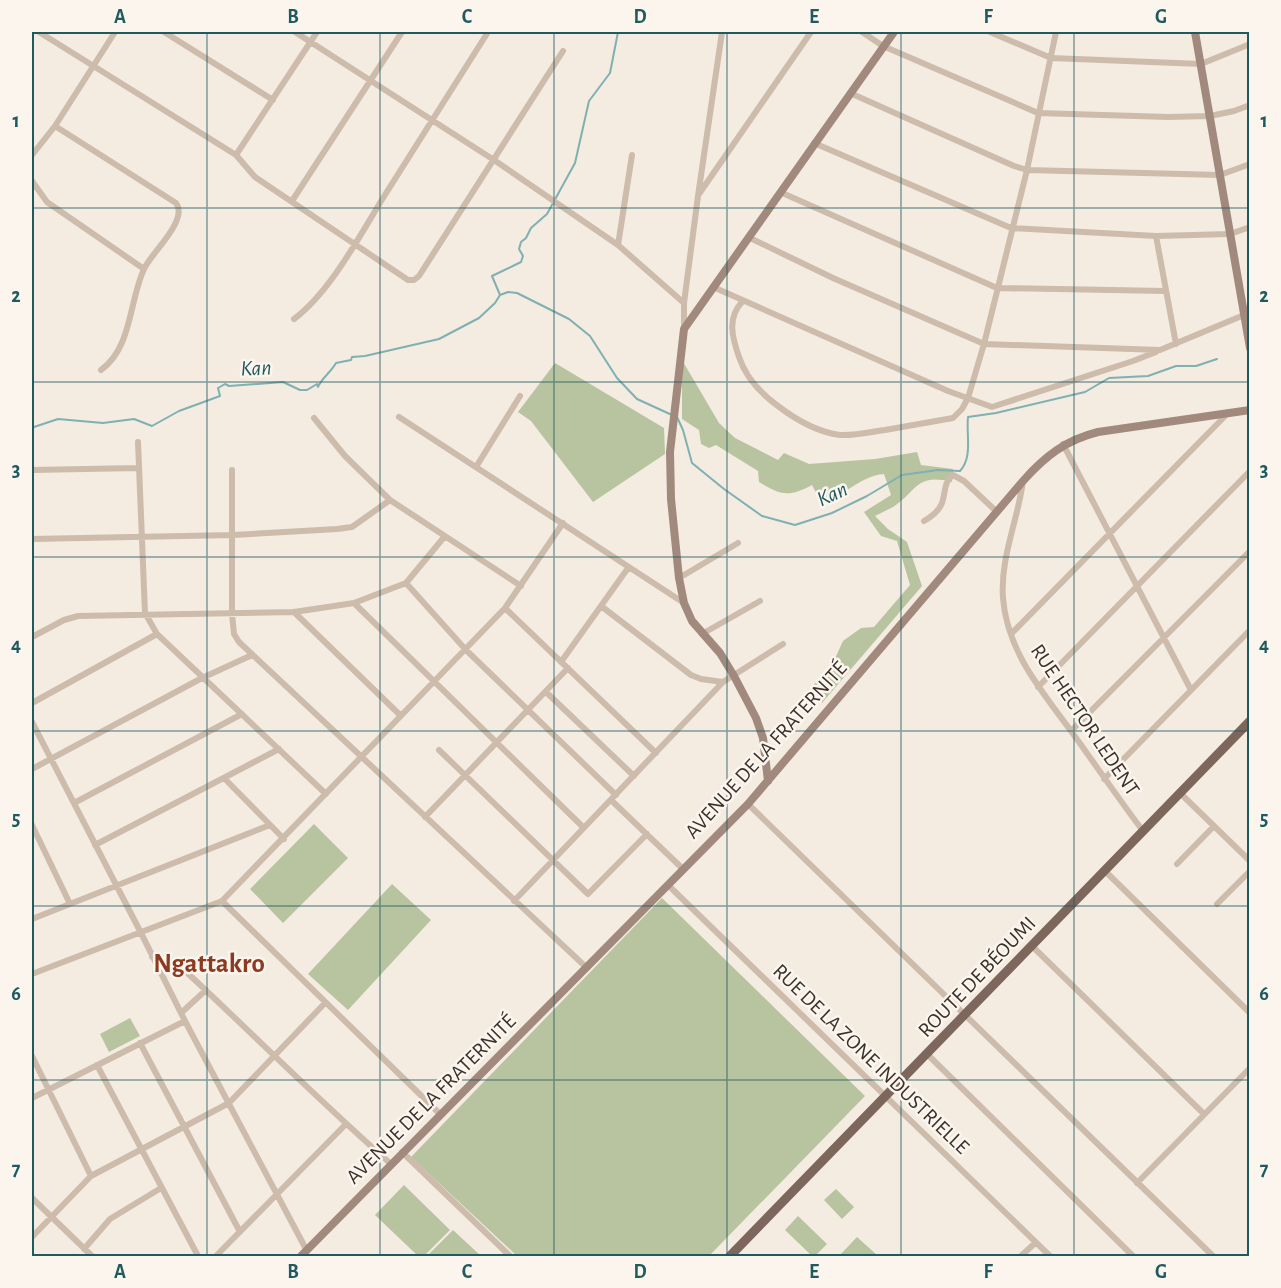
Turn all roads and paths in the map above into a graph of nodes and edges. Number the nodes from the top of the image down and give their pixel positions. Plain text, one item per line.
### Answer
1 (39, 32) edge
2 (115, 32) edge
3 (164, 32) edge
4 (295, 32) edge
5 (317, 32) edge
6 (402, 32) edge
7 (488, 32) edge
8 (722, 32) edge
9 (812, 32) edge
10 (862, 32) edge
11 (894, 32) edge
12 (990, 32) edge
13 (1056, 32) edge
14 (1195, 32) edge
15 (310, 41) junction
16 (1250, 44) edge
17 (884, 46) junction
18 (562, 51) dead end
19 (1051, 58) junction
20 (1201, 64) junction
21 (94, 66) junction
22 (371, 81) junction
23 (850, 93) junction
24 (273, 100) junction
25 (1250, 105) edge
26 (1038, 113) junction
27 (1210, 116) junction
28 (432, 120) junction
29 (55, 126) junction
30 (814, 143) junction
31 (32, 155) edge
32 (236, 155) junction
33 (632, 155) dead end
34 (494, 160) junction
35 (1250, 164) edge
36 (1027, 170) junction
37 (1220, 175) junction
38 (32, 181) edge
39 (780, 192) junction
40 (698, 196) junction
41 (292, 201) junction
42 (1250, 227) edge
43 (1011, 228) junction
44 (1230, 234) junction
45 (1156, 236) junction
46 (748, 237) junction
47 (354, 245) junction
48 (618, 245) junction
49 (144, 269) junction
50 (713, 287) junction
51 (997, 288) junction
52 (1165, 291) junction
53 (742, 302) junction
54 (684, 303) junction
55 (1244, 315) junction
56 (294, 319) dead end
57 (684, 329) junction
58 (984, 344) junction
59 (1176, 344) junction
60 (1250, 348) edge
61 (1160, 350) junction
62 (101, 370) dead end
63 (520, 396) dead end
64 (968, 398) junction
65 (1250, 410) edge
66 (1229, 413) junction
67 (399, 417) dead end
68 (314, 418) dead end
69 (138, 442) dead end
70 (1063, 444) junction
71 (476, 467) junction
72 (139, 468) junction
73 (32, 470) edge
74 (232, 470) dead end
75 (1250, 471) edge
76 (1023, 481) junction
77 (390, 500) junction
78 (997, 512) junction
79 (924, 521) dead end
80 (562, 523) junction
81 (233, 535) junction
82 (1111, 535) junction
83 (445, 536) junction
84 (141, 537) junction
85 (32, 539) edge
86 (738, 543) dead end
87 (1250, 551) edge
88 (628, 567) junction
89 (679, 578) junction
90 (406, 583) junction
91 (521, 586) junction
92 (1137, 586) junction
93 (760, 601) dead end
94 (354, 603) junction
95 (684, 603) junction
96 (601, 606) junction
97 (505, 608) junction
98 (294, 612) junction
99 (145, 613) junction
100 (232, 614) junction
101 (1250, 630) edge
102 (157, 634) junction
103 (702, 634) junction
104 (1011, 634) junction
105 (32, 637) edge
106 (1164, 638) junction
107 (783, 644) dead end
108 (466, 650) junction
109 (252, 656) junction
110 (561, 662) junction
111 (568, 668) junction
112 (734, 676) junction
113 (202, 678) junction
114 (723, 682) junction
115 (433, 683) junction
116 (1038, 687) junction
117 (1191, 690) junction
118 (546, 692) junction
119 (32, 703) edge
120 (528, 710) junction
121 (242, 714) junction
122 (401, 716) junction
123 (1250, 721) edge
124 (32, 722) edge
125 (1071, 731) junction
126 (496, 743) junction
127 (279, 749) junction
128 (439, 750) dead end
129 (656, 753) junction
130 (361, 758) junction
131 (51, 759) junction
132 (32, 769) edge
133 (465, 774) junction
134 (634, 776) junction
135 (224, 778) junction
136 (1104, 779) junction
137 (768, 781) junction
138 (1180, 793) junction
139 (326, 794) junction
140 (614, 797) junction
141 (74, 804) junction
142 (748, 804) junction
143 (425, 817) junction
144 (32, 825) edge
145 (270, 825) junction
146 (1214, 826) junction
147 (584, 828) junction
148 (1143, 831) junction
149 (647, 834) junction
150 (284, 839) junction
151 (95, 845) junction
152 (553, 860) junction
153 (1250, 861) edge
154 (1177, 864) dead end
155 (683, 869) junction
156 (1104, 870) junction
157 (1250, 871) edge
158 (668, 885) junction
159 (116, 886) junction
160 (514, 901) junction
161 (222, 902) junction
162 (70, 904) junction
163 (1217, 904) dead end
164 (32, 919) edge
165 (141, 933) junction
166 (1032, 946) junction
167 (152, 957) junction
168 (587, 968) junction
169 (32, 974) edge
170 (206, 990) junction
171 (325, 1003) junction
172 (1250, 1012) edge
173 (181, 1014) junction
174 (965, 1014) junction
175 (185, 1021) junction
176 (140, 1043) junction
177 (927, 1054) junction
178 (32, 1056) edge
179 (276, 1056) junction
180 (97, 1065) junction
181 (1250, 1068) edge
182 (47, 1090) junction
183 (885, 1097) junction
184 (32, 1098) edge
185 (229, 1103) junction
186 (440, 1114) junction
187 (1204, 1114) junction
188 (346, 1124) junction
189 (184, 1128) junction
190 (142, 1150) junction
191 (402, 1152) junction
192 (391, 1164) junction
193 (91, 1176) junction
194 (1137, 1183) junction
195 (161, 1188) junction
196 (277, 1196) junction
197 (32, 1198) edge
198 (51, 1218) junction
199 (240, 1232) junction
200 (32, 1237) edge
201 (1035, 1243) junction
202 (84, 1249) junction
203 (304, 1254) edge
204 (92, 1257) edge
205 (198, 1257) edge
206 (216, 1257) edge
207 (510, 1257) edge
208 (730, 1257) edge
209 (1021, 1257) edge
210 (1050, 1257) edge
211 (1133, 1257) edge
212 (1213, 1257) edge

1 - 21 street
2 - 21 street
3 - 24 street
4 - 15 street
5 - 15 street
6 - 22 street
7 - 28 street
8 - 40 street
9 - 40 street
10 - 17 street
11 - 17 street
12 - 19 street
13 - 19 street
14 - 20 street
15 - 22 street
15 - 24 street
16 - 20 street
17 - 23 street
17 - 26 street
18 - 34 street
19 - 20 street
19 - 26 street
20 - 27 street
21 - 29 street
21 - 32 street
22 - 28 street
22 - 41 street
23 - 30 street
23 - 36 street
24 - 32 street
25 - 27 street
26 - 27 street
26 - 36 street
27 - 37 street
28 - 34 street
28 - 47 street
29 - 31 street
29 - 49 street
30 - 39 street
30 - 43 street
32 - 41 street
33 - 48 street
34 - 47 street
34 - 48 street
35 - 37 street
36 - 37 street
36 - 43 street
37 - 44 street
38 - 49 street
39 - 46 street
39 - 51 street
40 - 54 street
41 - 47 street
42 - 44 street
43 - 45 street
43 - 51 street
44 - 45 street
44 - 55 street
45 - 52 street
46 - 50 street
46 - 58 street
47 - 56 street
48 - 54 street
49 - 62 street
50 - 53 street
50 - 57 street
51 - 52 street
51 - 58 street
52 - 59 street
53 - 64 street
53 - 64 street
54 - 57 street
55 - 59 street
55 - 60 street
57 - 89 street
58 - 61 street
58 - 64 street
59 - 61 street
61 - 64 street
63 - 71 street
65 - 66 street, AVENUE DE LA FRATERNITÉ
66 - 70 street, AVENUE DE LA FRATERNITÉ
66 - 82 street
67 - 71 street
68 - 77 street
69 - 72 street
70 - 76 street, AVENUE DE LA FRATERNITÉ
70 - 82 street
71 - 80 street
72 - 73 street
72 - 84 street
74 - 81 street
75 - 92 street
76 - 78 street, AVENUE DE LA FRATERNITÉ
76 - 104 street, RUE HECTOR LEDENT
77 - 81 street
77 - 83 street
78 - 79 street
78 - 137 street, AVENUE DE LA FRATERNITÉ
80 - 88 street
80 - 91 street
81 - 84 street
81 - 100 street
82 - 92 street
82 - 104 street
83 - 90 street
83 - 91 street
84 - 85 street
84 - 99 street
86 - 89 street
87 - 106 street
88 - 95 street
88 - 96 street
89 - 95 street
90 - 94 street
90 - 108 street
91 - 97 street
92 - 106 street
92 - 116 street
93 - 103 street
94 - 98 street
94 - 115 street
95 - 103 street
96 - 110 street
96 - 114 street
97 - 108 street
97 - 110 street
98 - 100 street
98 - 122 street
99 - 100 street
99 - 102 street
99 - 105 street
100 - 109 street
101 - 117 street
102 - 113 street
102 - 119 street
103 - 112 street
104 - 116 street, RUE HECTOR LEDENT
106 - 117 street
106 - 125 street
107 - 112 street
108 - 115 street
108 - 120 street
109 - 113 street
109 - 130 street
110 - 111 street
111 - 118 street
111 - 129 street
112 - 114 street
112 - 137 street
113 - 121 street
113 - 131 street
114 - 129 street
115 - 122 street
115 - 126 street
116 - 125 street, RUE HECTOR LEDENT
117 - 136 street
118 - 120 street
118 - 134 street
120 - 126 street
120 - 140 street
121 - 127 street
121 - 141 street
122 - 130 street
123 - 138 main road, ROUTE DE BÉOUMI
124 - 131 street
125 - 136 street, RUE HECTOR LEDENT
126 - 133 street
126 - 147 street
127 - 135 street
127 - 139 street
128 - 133 street
129 - 134 street
130 - 139 street
130 - 143 street
131 - 132 street
131 - 141 street
133 - 143 street
133 - 152 street
134 - 140 street
135 - 145 street
135 - 151 street
136 - 148 street, RUE HECTOR LEDENT
137 - 142 street, AVENUE DE LA FRATERNITÉ
138 - 146 street
138 - 148 main road, ROUTE DE BÉOUMI
139 - 150 street
140 - 147 street
140 - 149 street
141 - 151 street
142 - 155 street, AVENUE DE LA FRATERNITÉ
142 - 174 street
143 - 160 street
144 - 162 street
145 - 150 street
145 - 159 street
146 - 153 street
146 - 154 street
147 - 152 street
148 - 156 main road, ROUTE DE BÉOUMI
149 - 152 street
149 - 155 street
150 - 161 street
151 - 159 street
152 - 160 street
155 - 158 street, AVENUE DE LA FRATERNITÉ
156 - 166 main road, ROUTE DE BÉOUMI
156 - 172 street
157 - 163 street
158 - 168 street, AVENUE DE LA FRATERNITÉ
158 - 183 street, RUE DE LA ZONE INDUSTRIELLE
159 - 162 street
159 - 165 street
160 - 168 street
161 - 165 street
161 - 171 street
162 - 164 street
165 - 167 street
165 - 169 street
166 - 174 main road, ROUTE DE BÉOUMI
166 - 187 street
167 - 170 street
167 - 173 street
168 - 186 street, AVENUE DE LA FRATERNITÉ
170 - 173 street
170 - 179 street
171 - 179 street
171 - 186 street
173 - 175 street
174 - 177 main road, ROUTE DE BÉOUMI
174 - 194 street
175 - 176 street
175 - 185 street
176 - 180 street
176 - 189 street
177 - 183 main road, ROUTE DE BÉOUMI
177 - 211 street
178 - 182 street
179 - 185 street
179 - 188 street
180 - 182 street
180 - 190 street
181 - 187 street
182 - 184 street
182 - 193 street
183 - 201 street, RUE DE LA ZONE INDUSTRIELLE
183 - 208 main road, ROUTE DE BÉOUMI
185 - 189 street
185 - 196 street
186 - 191 street, AVENUE DE LA FRATERNITÉ
187 - 194 street
188 - 192 street
188 - 196 street
189 - 190 street
189 - 199 street
190 - 193 street
190 - 195 street
191 - 192 street, AVENUE DE LA FRATERNITÉ
191 - 207 street
192 - 203 street, AVENUE DE LA FRATERNITÉ
193 - 198 street
194 - 212 street
195 - 202 street
195 - 205 street
196 - 199 street
196 - 203 street
197 - 198 street
198 - 200 street
198 - 202 street
199 - 206 street
201 - 209 street
201 - 210 street, RUE DE LA ZONE INDUSTRIELLE
202 - 204 street

